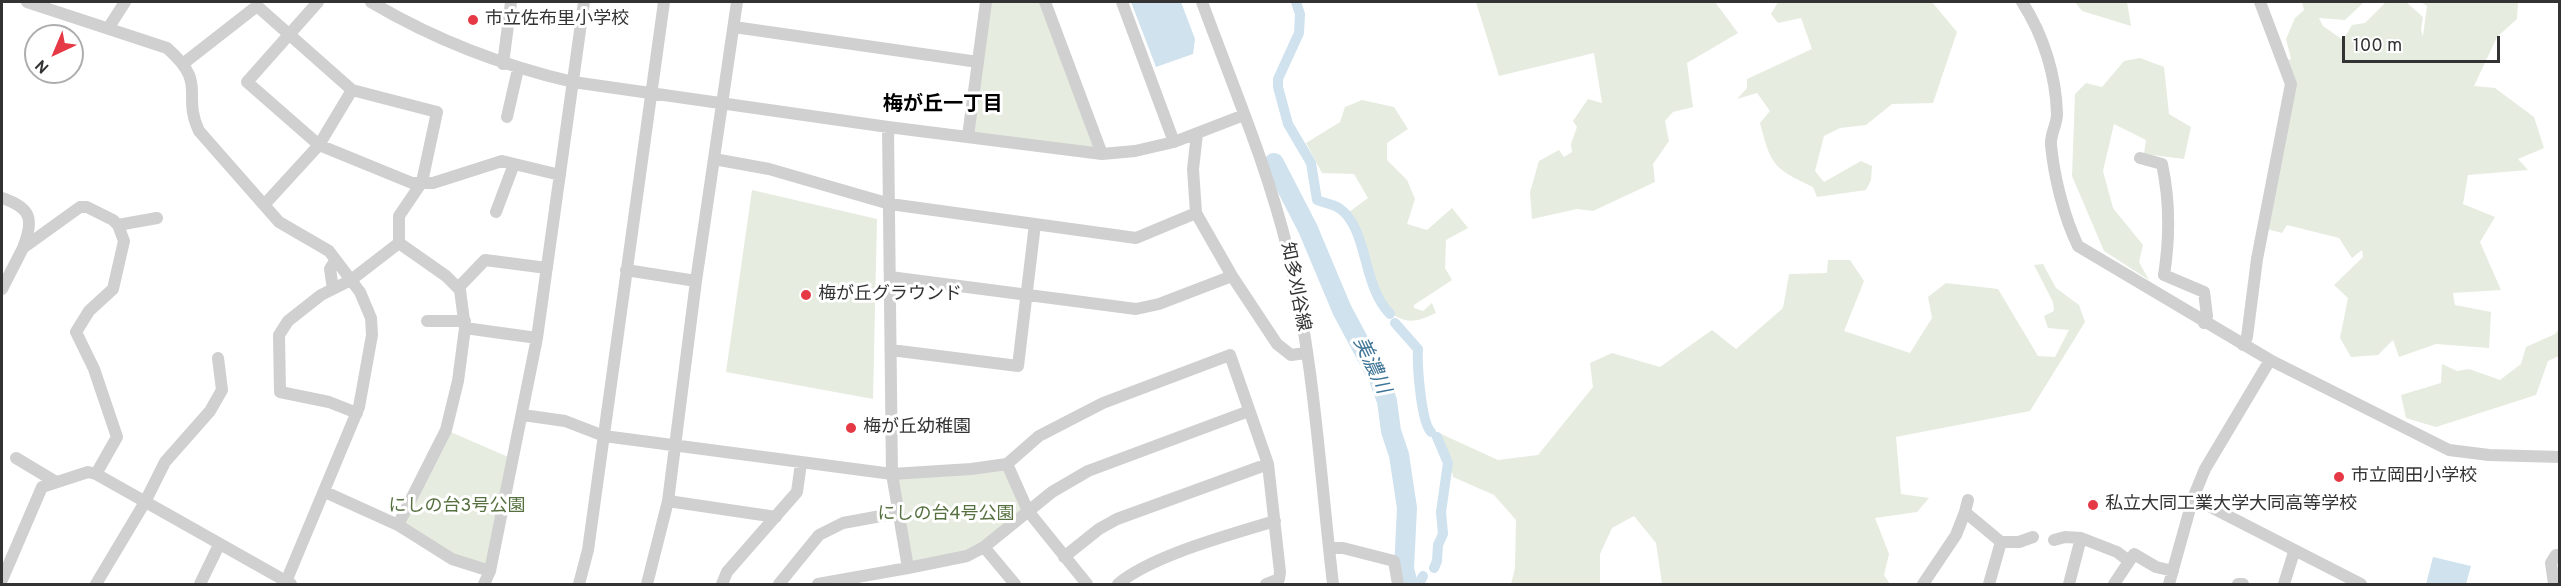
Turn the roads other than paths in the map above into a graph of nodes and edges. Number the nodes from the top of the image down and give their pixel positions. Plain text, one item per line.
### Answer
1 (27, 2) edge
2 (125, 2) edge
3 (318, 2) edge
4 (371, 2) edge
5 (511, 2) edge
6 (584, 2) edge
7 (664, 2) edge
8 (737, 2) edge
9 (986, 2) edge
10 (1045, 2) edge
11 (1122, 2) edge
12 (1202, 2) edge
13 (2022, 2) edge
14 (2260, 2) edge
15 (110, 27) junction
16 (734, 27) junction
17 (289, 34) junction
18 (978, 62) junction
19 (184, 63) junction
20 (503, 64) junction
21 (518, 69) junction
22 (573, 82) junction
23 (352, 90) junction
24 (651, 93) junction
25 (722, 104) junction
26 (1244, 115) junction
27 (507, 117) dead end
28 (888, 127) junction
29 (1197, 134) junction
30 (968, 136) junction
31 (1174, 141) junction
32 (319, 145) junction
33 (1102, 154) junction
34 (714, 159) junction
35 (2140, 159) dead end
36 (514, 164) junction
37 (560, 175) junction
38 (420, 184) junction
39 (2, 198) edge
40 (890, 204) junction
41 (264, 205) junction
42 (496, 212) dead end
43 (1196, 213) junction
44 (157, 218) dead end
45 (1035, 224) junction
46 (118, 225) junction
47 (399, 243) junction
48 (23, 248) junction
49 (335, 261) junction
50 (547, 268) junction
51 (626, 270) junction
52 (1232, 276) junction
53 (890, 277) junction
54 (351, 280) junction
55 (696, 282) junction
56 (458, 288) junction
57 (2, 289) edge
58 (333, 289) junction
59 (1026, 295) junction
60 (427, 321) dead end
61 (2204, 323) junction
62 (465, 325) junction
63 (537, 338) junction
64 (2243, 345) junction
65 (891, 350) junction
66 (1306, 353) junction
67 (218, 358) dead end
68 (2270, 360) junction
69 (1249, 411) junction
70 (357, 412) junction
71 (523, 415) junction
72 (604, 436) junction
73 (675, 446) junction
74 (2559, 457) edge
75 (16, 458) dead end
76 (801, 463) junction
77 (1007, 464) junction
78 (1268, 464) junction
79 (96, 474) junction
80 (892, 474) junction
81 (56, 482) junction
82 (325, 492) junction
83 (2193, 498) junction
84 (668, 501) junction
85 (145, 502) junction
86 (1028, 511) junction
87 (897, 513) junction
88 (776, 517) junction
89 (1275, 521) junction
90 (398, 525) junction
91 (2033, 537) dead end
92 (2080, 538) junction
93 (2054, 540) dead end
94 (2001, 542) junction
95 (219, 545) junction
96 (984, 547) junction
97 (1329, 548) junction
98 (2294, 552) junction
99 (2559, 555) edge
100 (1064, 557) junction
101 (2129, 561) junction
102 (908, 568) junction
103 (490, 571) junction
104 (2173, 571) junction
105 (2, 580) edge
106 (780, 583) edge
107 (288, 584) edge
108 (96, 585) edge
109 (200, 585) edge
110 (484, 585) edge
111 (579, 585) edge
112 (647, 585) edge
113 (722, 585) edge
114 (796, 585) edge
115 (818, 585) edge
116 (1015, 585) edge
117 (1087, 585) edge
118 (1118, 585) edge
119 (1266, 585) edge
120 (1333, 585) edge
121 (1398, 585) edge
122 (1923, 585) edge
123 (1989, 585) edge
124 (2068, 585) edge
125 (2114, 585) edge
126 (2169, 585) edge
127 (2238, 585) edge
128 (2243, 585) edge
129 (2284, 585) edge
130 (2361, 585) edge
131 (2554, 585) edge

1 - 15 street
2 - 15 street
3 - 17 street
4 - 20 street
5 - 20 street
6 - 22 street
7 - 24 street
8 - 16 street
9 - 18 street
10 - 33 street
11 - 31 street
12 - 26 street, 知多刈谷線
13 - 61 street
14 - 64 street
15 - 19 street
16 - 18 street
16 - 25 street
17 - 19 street
17 - 23 street
17 - 32 street
18 - 30 street
19 - 41 street
20 - 21 street
21 - 22 street
21 - 27 street
22 - 24 street
22 - 37 street
23 - 32 street
23 - 38 street
24 - 25 street
24 - 51 street
25 - 28 street
25 - 34 street
26 - 29 street
26 - 66 street, 知多刈谷線
28 - 30 street
28 - 40 street
29 - 31 street
29 - 43 street
30 - 33 street
31 - 33 street
32 - 38 street
32 - 41 street
34 - 40 street
34 - 55 street
35 - 61 street
36 - 37 street
36 - 38 street
36 - 42 street
37 - 50 street
38 - 47 street
39 - 48 street
40 - 45 street
40 - 53 street
41 - 49 street
43 - 45 street
43 - 52 street
44 - 46 street
45 - 59 street
46 - 48 street
46 - 79 street
47 - 54 street
47 - 56 street
48 - 57 street
49 - 54 street
49 - 58 street
50 - 56 street
50 - 63 street
51 - 55 street
51 - 72 street
52 - 59 street
52 - 66 street
53 - 59 street
53 - 65 street
54 - 58 street
54 - 70 street
55 - 73 street
56 - 62 street
58 - 70 street
59 - 65 street
60 - 62 street
61 - 64 street
62 - 63 street
62 - 90 street
63 - 71 street
64 - 68 street
65 - 80 street
66 - 97 street, 知多刈谷線
67 - 85 street
68 - 74 street
68 - 83 street
69 - 77 street
69 - 78 street
69 - 86 street
70 - 82 street
71 - 72 street
71 - 103 street
72 - 73 street
72 - 111 street
73 - 76 street
73 - 84 street
75 - 81 street
76 - 80 street
76 - 88 street
77 - 80 street
77 - 86 street
78 - 89 street
78 - 100 street
79 - 81 street
79 - 85 street
80 - 87 street
81 - 105 street
82 - 90 street
82 - 107 street
83 - 98 street
83 - 104 street
84 - 88 street
84 - 112 street
85 - 95 street
85 - 108 street
86 - 96 street
86 - 100 street
87 - 102 street
87 - 106 street
88 - 113 street
89 - 118 street
89 - 119 street
90 - 103 street
91 - 94 street
92 - 93 street
92 - 101 street
92 - 124 street
94 - 122 street
94 - 123 street
95 - 107 street
95 - 109 street
96 - 102 street
96 - 116 street
97 - 120 street, 知多刈谷線
97 - 121 street
98 - 129 street
98 - 130 street
99 - 131 street
100 - 117 street
101 - 104 street
101 - 125 street
102 - 115 street
103 - 110 street
104 - 126 street
106 - 114 street
127 - 128 street

